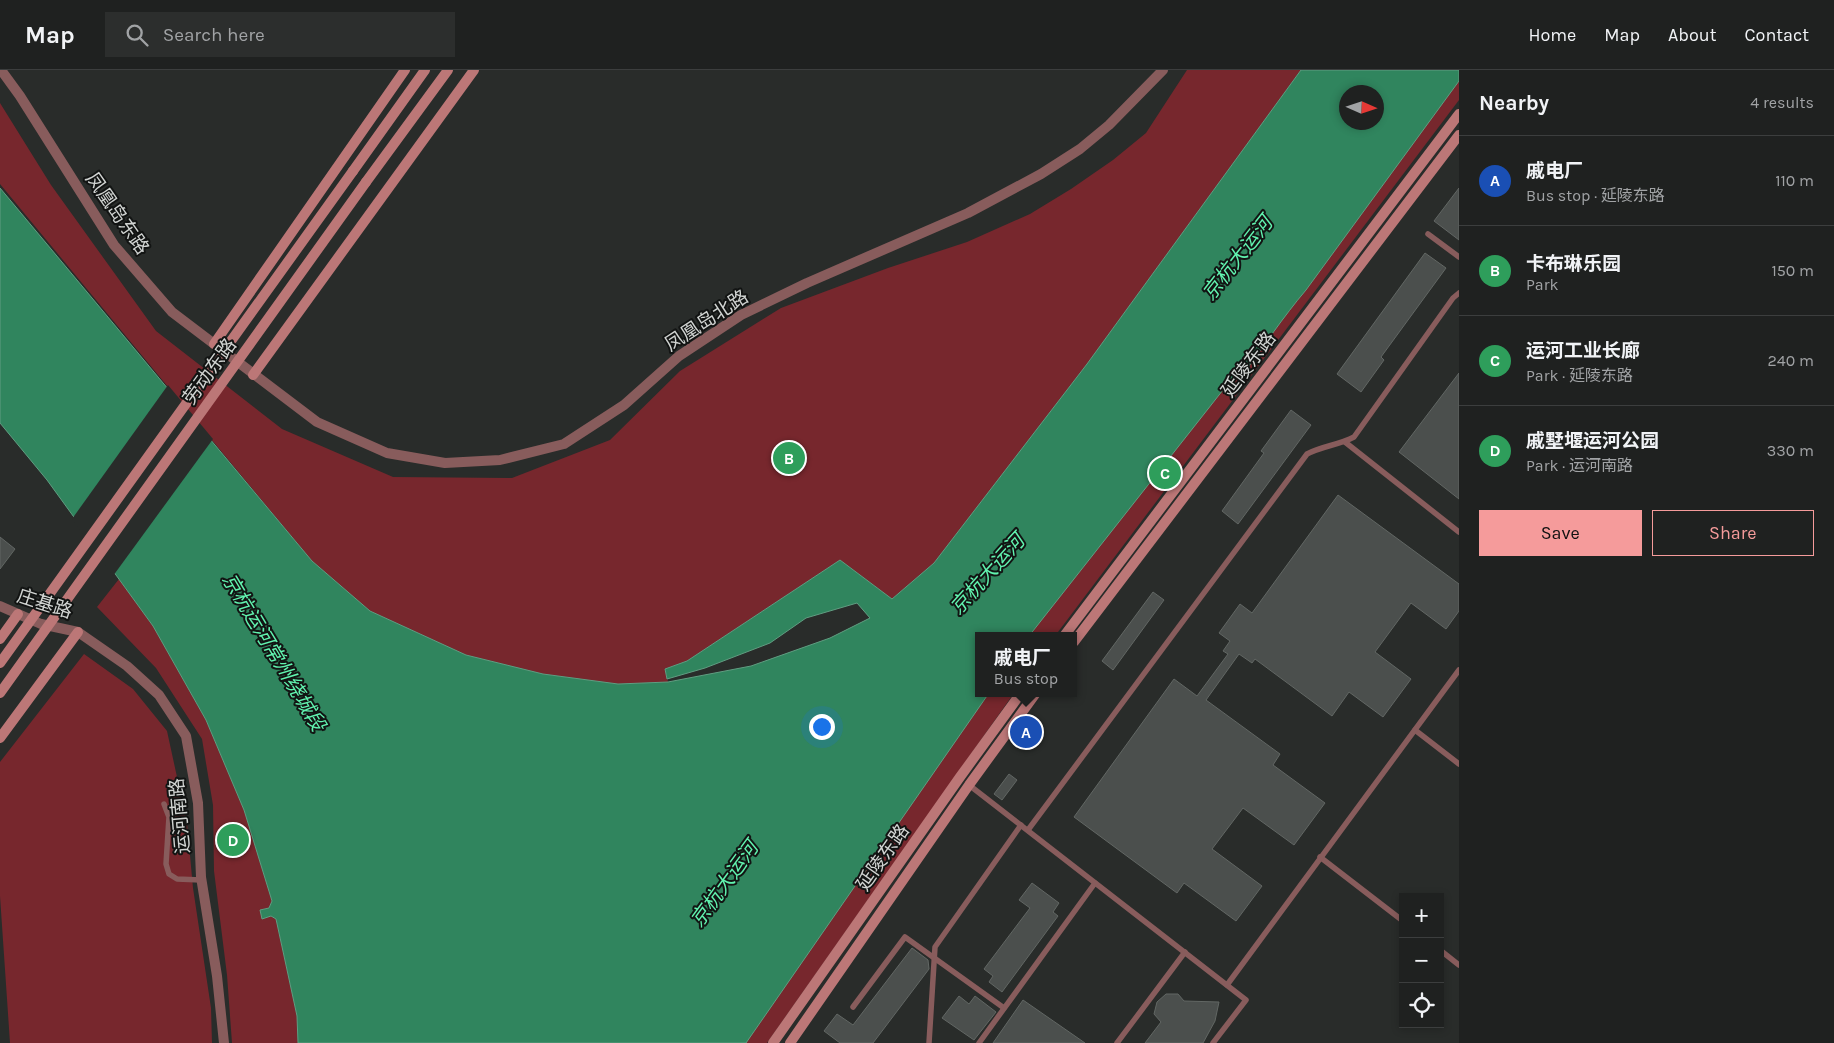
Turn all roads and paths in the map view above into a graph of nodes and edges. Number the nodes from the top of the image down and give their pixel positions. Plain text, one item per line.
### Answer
1 (1, 70) edge
2 (405, 70) edge
3 (425, 70) edge
4 (448, 70) edge
5 (474, 70) edge
6 (1163, 70) edge
7 (1459, 114) edge
8 (1459, 135) edge
9 (1428, 234) dead end
10 (1459, 257) edge
11 (1459, 292) edge
12 (214, 344) junction
13 (253, 375) junction
14 (1345, 442) junction
15 (1459, 532) edge
16 (0, 606) edge
17 (18, 614) junction
18 (78, 632) junction
19 (1067, 632) edge
20 (1077, 638) edge
21 (0, 639) edge
22 (0, 662) edge
23 (1459, 670) edge
24 (0, 693) edge
25 (1018, 697) edge
26 (1033, 697) edge
27 (1415, 730) junction
28 (0, 738) edge
29 (1459, 764) edge
30 (969, 785) junction
31 (164, 804) dead end
32 (1021, 825) junction
33 (1028, 830) junction
34 (1320, 857) junction
35 (202, 880) junction
36 (1095, 883) junction
37 (1399, 918) edge
38 (1185, 952) junction
39 (1444, 953) edge
40 (934, 958) junction
41 (1459, 964) edge
42 (1226, 984) junction
43 (853, 1006) dead end
44 (1004, 1008) junction
45 (224, 1043) edge
46 (773, 1043) edge
47 (790, 1043) edge
48 (929, 1043) edge
49 (979, 1043) edge
50 (1117, 1043) edge
51 (1213, 1043) edge

1 - 12 street, 凤凰岛东路
2 - 12 main road
3 - 22 main road, 劳动东路, bridge
4 - 24 main road, 劳动东路, bridge
5 - 13 main road
6 - 13 street, 凤凰岛北路
7 - 19 main road, 延陵东路
8 - 20 main road, 延陵东路
9 - 10 lane
11 - 14 lane
12 - 13 street, 凤凰岛东路
14 - 15 lane
14 - 33 lane
16 - 17 street, 庄基路
17 - 18 street, 庄基路
17 - 21 main road
18 - 28 main road
18 - 35 street, 运河南路
23 - 27 lane
25 - 46 main road, 延陵东路
26 - 30 main road, 延陵东路
27 - 29 lane
27 - 34 lane
30 - 32 lane
30 - 47 main road, 延陵东路
31 - 35 lane
32 - 33 lane
32 - 40 lane
33 - 36 lane
34 - 37 lane
34 - 42 lane
35 - 45 street, 运河南路
36 - 38 lane
36 - 44 lane
38 - 42 lane
38 - 50 lane
39 - 41 lane
40 - 43 lane
40 - 44 lane
40 - 48 lane
42 - 51 lane
44 - 49 lane

